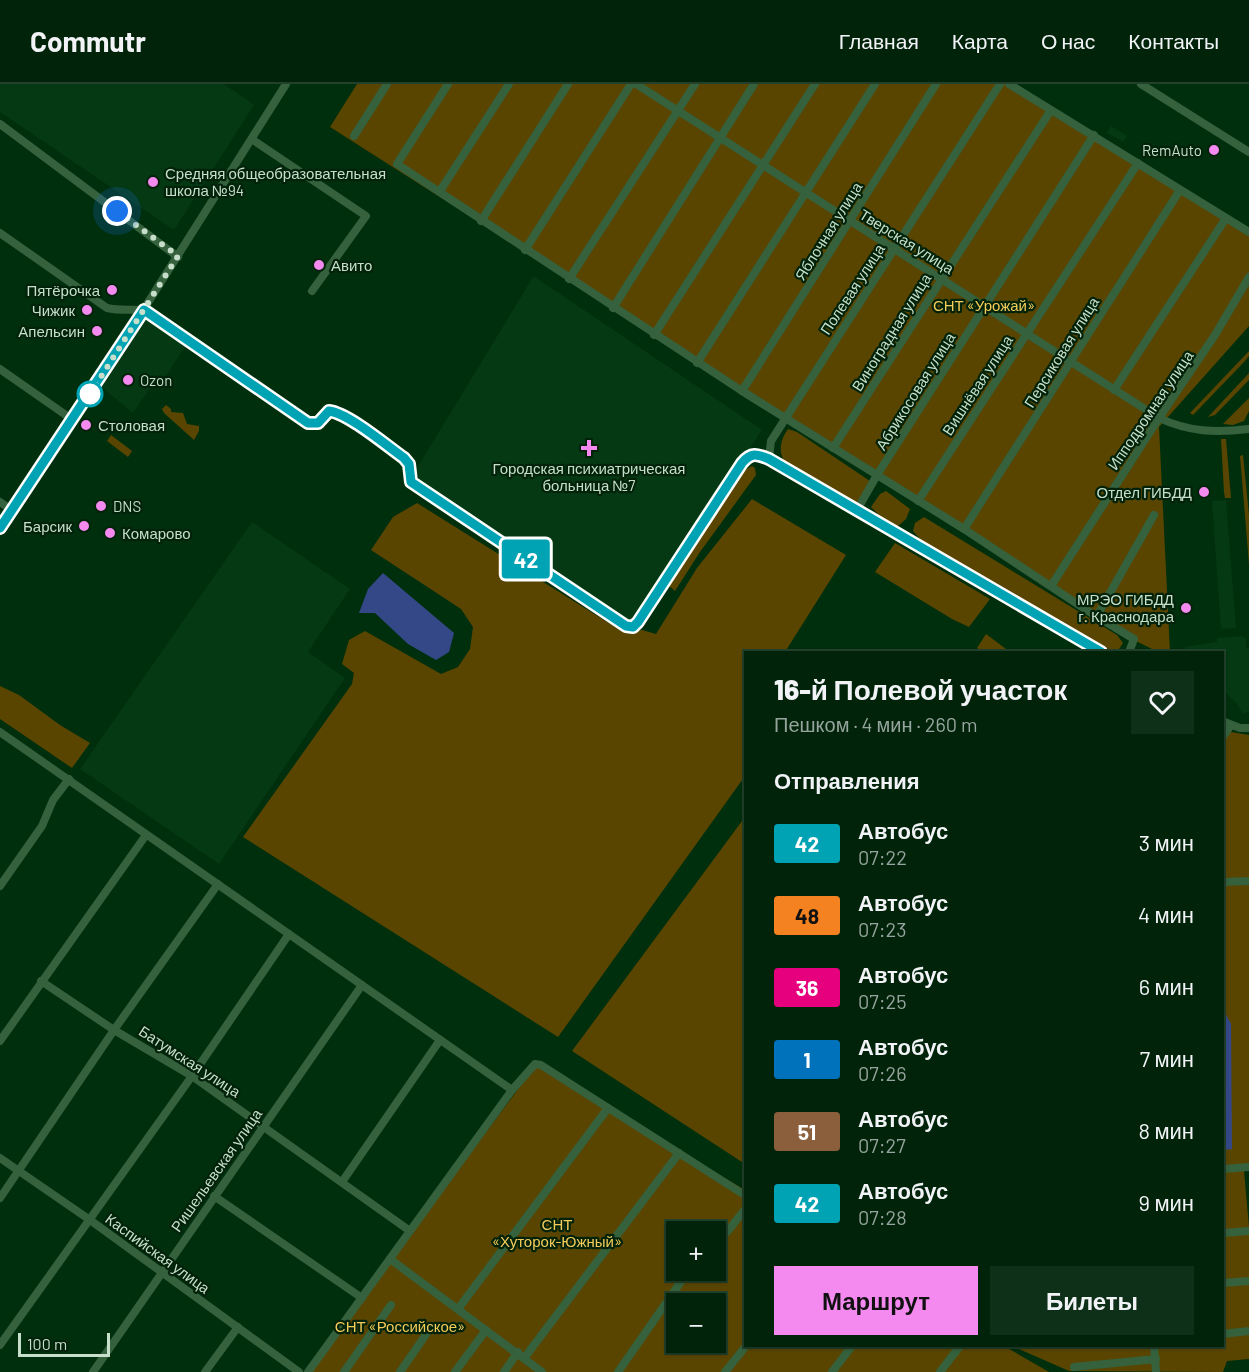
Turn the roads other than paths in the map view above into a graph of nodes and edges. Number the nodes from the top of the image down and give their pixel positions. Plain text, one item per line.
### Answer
1 (286, 84) edge
2 (387, 84) edge
3 (448, 84) edge
4 (509, 84) edge
5 (568, 84) edge
6 (632, 84) edge
7 (636, 84) edge
8 (695, 84) edge
9 (754, 84) edge
10 (815, 84) edge
11 (874, 84) edge
12 (936, 84) edge
13 (1000, 84) edge
14 (1009, 84) edge
15 (1142, 84) edge
16 (1050, 110) junction
17 (679, 111) junction
18 (0, 124) edge
19 (1094, 135) junction
20 (354, 136) dead end
21 (720, 138) junction
22 (253, 140) junction
23 (1249, 152) edge
24 (1138, 163) junction
25 (764, 166) junction
26 (1180, 190) junction
27 (440, 191) junction
28 (807, 194) junction
29 (1226, 218) junction
30 (481, 221) junction
31 (850, 221) junction
32 (1249, 232) edge
33 (0, 233) edge
34 (894, 249) junction
35 (525, 250) junction
36 (175, 254) junction
37 (1249, 277) edge
38 (941, 278) junction
39 (569, 279) junction
40 (312, 291) dead end
41 (984, 306) junction
42 (613, 308) junction
43 (144, 310) junction
44 (1027, 334) junction
45 (654, 335) junction
46 (1071, 362) junction
47 (698, 363) junction
48 (0, 369) edge
49 (1114, 390) junction
50 (742, 392) junction
51 (786, 419) junction
52 (1162, 419) junction
53 (73, 420) junction
54 (1249, 429) edge
55 (833, 448) junction
56 (769, 459) junction
57 (877, 475) junction
58 (918, 501) junction
59 (0, 502) edge
60 (12, 510) junction
61 (858, 510) junction
62 (1154, 515) dead end
63 (0, 528) edge
64 (964, 528) junction
65 (1051, 586) junction
66 (1097, 616) junction
67 (1099, 651) edge
68 (1129, 651) edge
69 (1227, 723) edge
70 (1249, 728) edge
71 (0, 732) edge
72 (69, 779) junction
73 (146, 835) junction
74 (1249, 881) edge
75 (1224, 882) edge
76 (218, 884) junction
77 (0, 886) edge
78 (289, 934) junction
79 (41, 981) junction
80 (362, 985) junction
81 (114, 1030) junction
82 (440, 1040) junction
83 (0, 1041) edge
84 (192, 1076) junction
85 (512, 1090) junction
86 (608, 1108) junction
87 (264, 1126) junction
88 (679, 1153) junction
89 (0, 1158) edge
90 (1249, 1167) edge
91 (1224, 1169) edge
92 (19, 1171) junction
93 (342, 1182) junction
94 (744, 1195) edge
95 (214, 1196) junction
96 (0, 1198) edge
97 (744, 1211) edge
98 (90, 1220) junction
99 (410, 1231) junction
100 (1249, 1231) edge
101 (726, 1233) edge
102 (1224, 1233) edge
103 (390, 1259) junction
104 (162, 1271) junction
105 (681, 1281) edge
106 (1249, 1281) edge
107 (1224, 1283) edge
108 (362, 1298) junction
109 (391, 1305) dead end
110 (458, 1309) junction
111 (238, 1327) junction
112 (429, 1330) dead end
113 (486, 1330) junction
114 (1249, 1331) edge
115 (1224, 1334) edge
116 (0, 1345) edge
117 (745, 1347) edge
118 (851, 1347) edge
119 (959, 1347) edge
120 (1154, 1347) edge
121 (521, 1355) junction
122 (1155, 1359) junction
123 (1074, 1367) dead end
124 (93, 1372) edge
125 (205, 1372) edge
126 (299, 1372) edge
127 (308, 1372) edge
128 (344, 1372) edge
129 (400, 1372) edge
130 (454, 1372) edge
131 (504, 1372) edge
132 (543, 1372) edge
133 (618, 1372) edge
134 (725, 1372) edge
135 (832, 1372) edge
136 (940, 1372) edge
137 (1156, 1372) edge

1 - 22 street
2 - 20 street
3 - 27 street
4 - 27 street
5 - 30 street
6 - 35 street
7 - 17 street, Тверская улица
8 - 17 street
9 - 21 street
10 - 25 street
11 - 28 street
12 - 31 street, Яблочная улица
13 - 34 street, Полевая улица
14 - 16 street
15 - 23 street
16 - 19 street
16 - 38 street, Виноградная улица
17 - 21 street, Тверская улица
17 - 39 street
18 - 36 street
19 - 24 street
19 - 41 street, Абрикосовая улица
21 - 25 street, Тверская улица
21 - 42 street
22 - 36 street
22 - 40 street
24 - 26 street
24 - 44 street, Вишнёвая улица
25 - 28 street, Тверская улица
25 - 45 street
26 - 29 street
26 - 46 street, Персиковая улица
27 - 30 street
28 - 31 street, Тверская улица
28 - 47 street
29 - 32 street
29 - 49 street
30 - 35 street
31 - 34 street, Тверская улица
31 - 50 street, Яблочная улица
33 - 43 street
34 - 38 street, Тверская улица
34 - 51 street, Полевая улица
35 - 39 street
36 - 43 street
37 - 52 street, Ипподромная улица
38 - 41 street, Тверская улица
38 - 55 street, Виноградная улица
39 - 42 street
41 - 44 street, Тверская улица
41 - 57 street, Абрикосовая улица
42 - 45 street
43 - 53 street
43 - 56 street
44 - 46 street, Тверская улица
44 - 58 street, Вишнёвая улица
45 - 47 street
46 - 49 street, Тверская улица
46 - 64 street, Персиковая улица
47 - 50 street
48 - 53 street
49 - 52 street, Тверская улица
50 - 51 street
51 - 55 street
51 - 56 street, Полевая улица
52 - 54 street, Тверская улица
52 - 65 street, Ипподромная улица
53 - 60 street
55 - 57 street
56 - 61 street
57 - 58 street
57 - 61 street, Абрикосовая улица
58 - 64 street
59 - 60 street
60 - 63 street
61 - 67 street
62 - 66 street
64 - 65 street
65 - 66 street
66 - 68 street
69 - 70 street
71 - 72 street
72 - 73 street
72 - 77 street
73 - 76 street
73 - 79 street
74 - 75 street
76 - 78 street
76 - 81 street
78 - 80 street
78 - 84 street
79 - 81 street, Батумская улица
79 - 83 street
80 - 82 street
80 - 87 street, Ришельевская улица
81 - 84 street, Батумская улица
81 - 92 street
82 - 85 street
82 - 93 street
84 - 87 street, Батумская улица
84 - 98 street
85 - 86 street
85 - 99 street
86 - 88 street
86 - 110 street
87 - 93 street, Батумская улица
87 - 95 street, Ришельевская улица
88 - 94 street
88 - 121 street
89 - 92 street, Каспийская улица
90 - 91 street
92 - 96 street
92 - 98 street, Каспийская улица
93 - 99 street, Батумская улица
95 - 104 street, Ришельевская улица
95 - 108 street
97 - 101 street
98 - 104 street, Каспийская улица
98 - 116 street
99 - 103 street
100 - 102 street
103 - 108 street
103 - 110 street
104 - 111 street, Каспийская улица
104 - 124 street, Ришельевская улица
105 - 133 street
106 - 107 street
108 - 127 street
109 - 128 street
110 - 113 street
111 - 125 street
111 - 126 street, Каспийская улица
112 - 129 street
113 - 121 street
113 - 130 street
114 - 115 street
117 - 134 street
118 - 135 street
119 - 136 street
120 - 122 street
121 - 131 street
121 - 132 street
122 - 123 street
122 - 137 street

